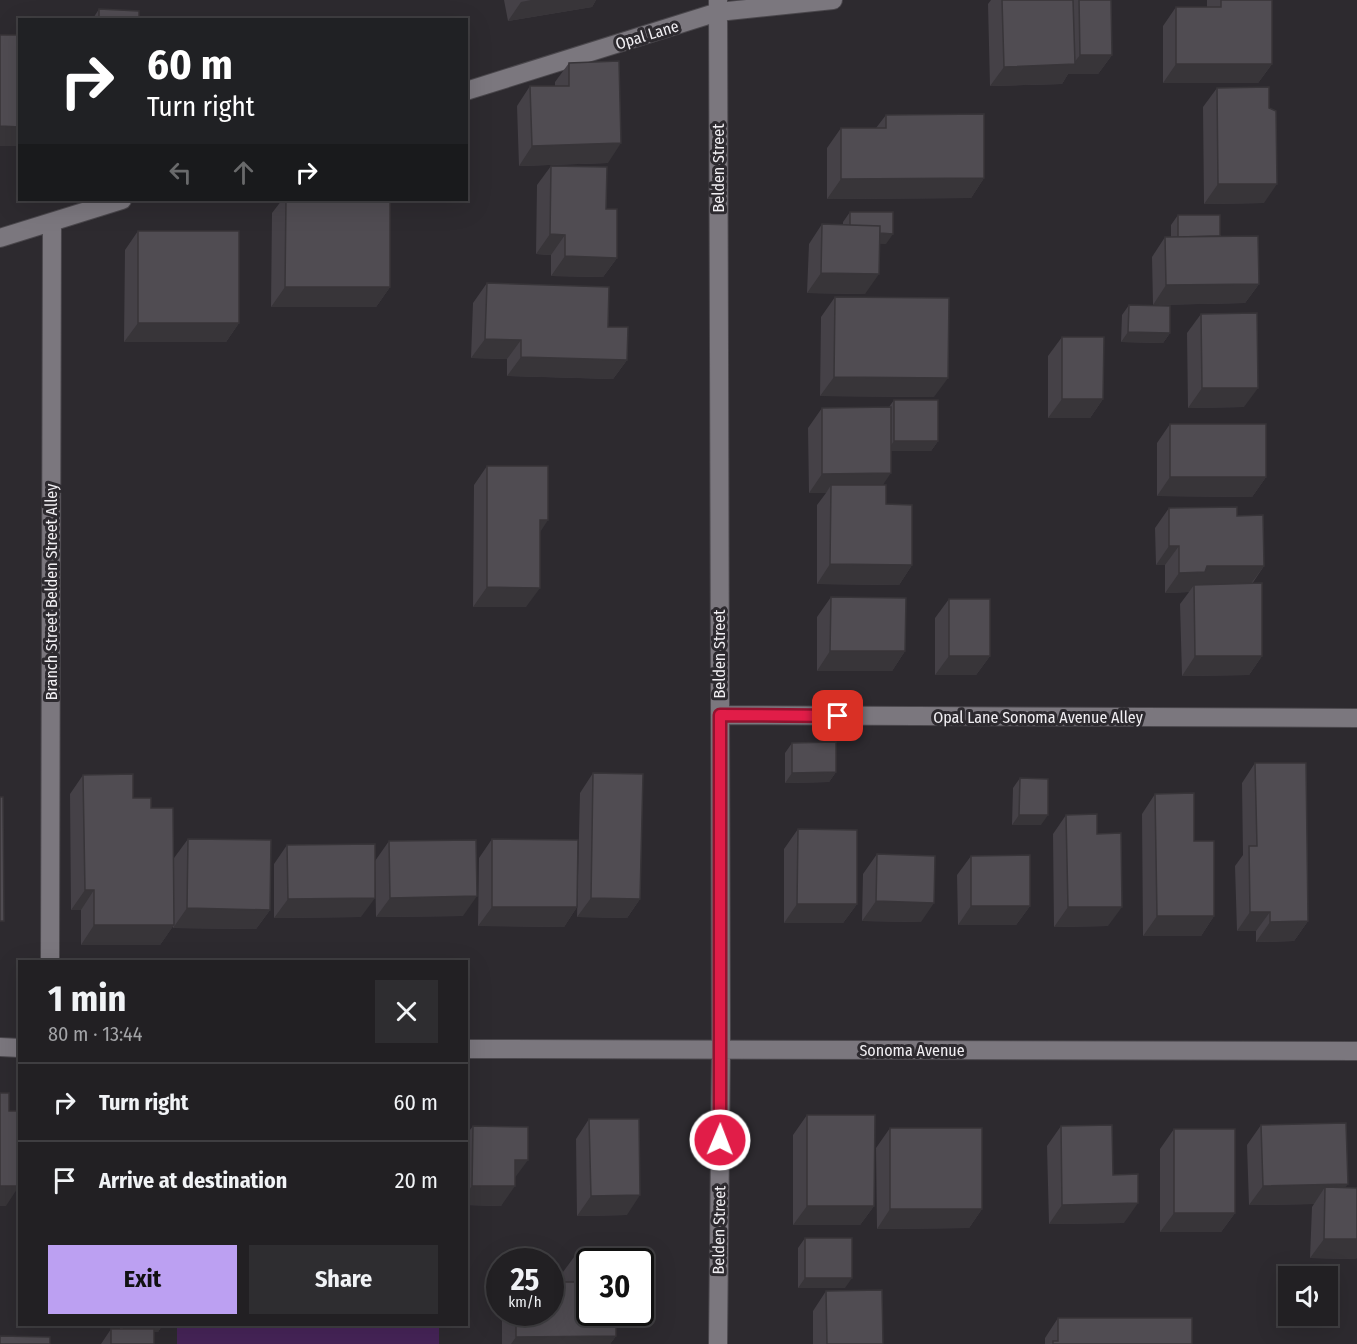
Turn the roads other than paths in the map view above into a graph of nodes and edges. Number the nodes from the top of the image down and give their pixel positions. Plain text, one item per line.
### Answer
1 (833, 0) edge
2 (718, 6) edge
3 (468, 90) edge
4 (120, 201) edge
5 (52, 222) junction
6 (0, 238) edge
7 (720, 715) junction
8 (1357, 718) edge
9 (50, 960) edge
10 (0, 1047) edge
11 (18, 1048) edge
12 (468, 1048) edge
13 (721, 1049) junction
14 (1357, 1051) edge
15 (717, 1344) edge

1 - 2 street, Opal Lane
2 - 3 street, Opal Lane
2 - 7 street, Belden Street
4 - 5 street
5 - 6 street
5 - 9 street, Branch Street Belden Street Alley
7 - 8 street, Opal Lane Sonoma Avenue Alley
7 - 13 street, Belden Street
10 - 11 street
12 - 13 street, Sonoma Avenue
13 - 14 street, Sonoma Avenue
13 - 15 street, Belden Street

